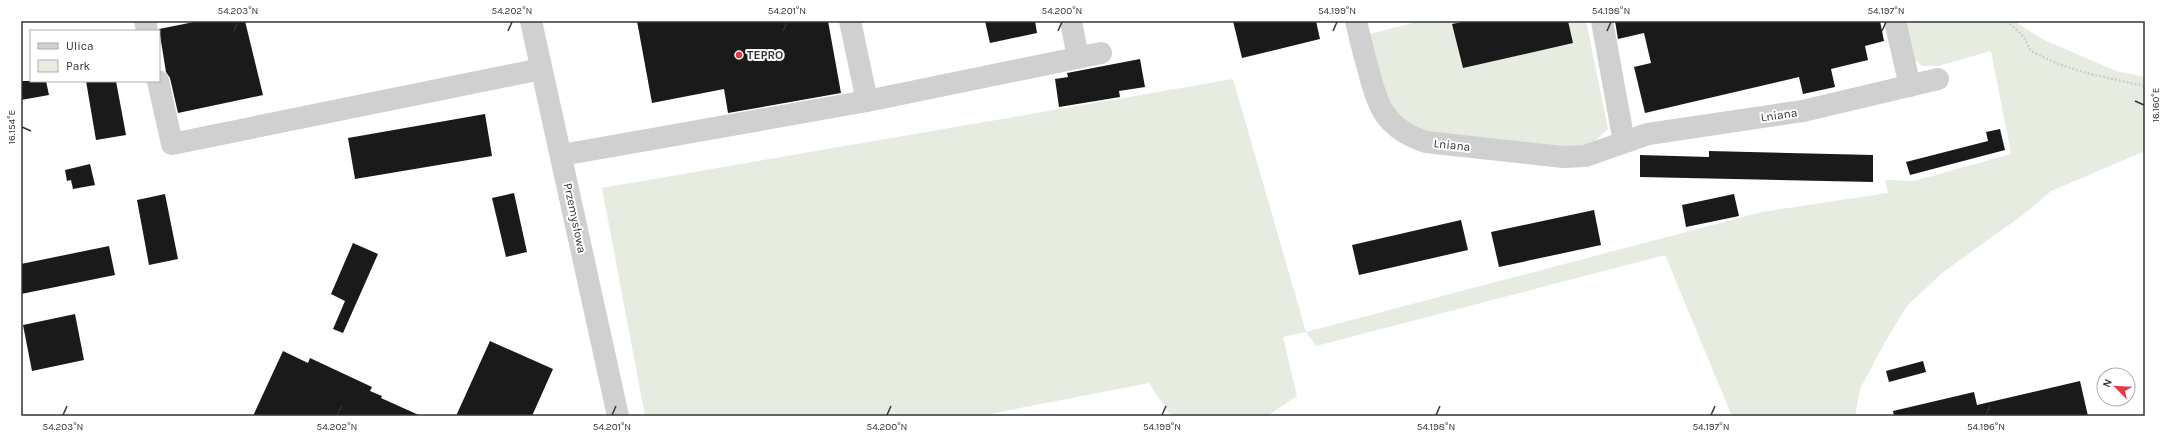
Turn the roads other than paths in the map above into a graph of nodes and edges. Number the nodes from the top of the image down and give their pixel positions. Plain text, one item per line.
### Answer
1 (531, 21) edge
2 (850, 21) edge
3 (1071, 21) edge
4 (1356, 21) edge
5 (1602, 21) edge
6 (1895, 21) edge
7 (1101, 53) dead end
8 (1078, 58) junction
9 (541, 70) junction
10 (1938, 79) dead end
11 (158, 82) edge
12 (1910, 86) junction
13 (867, 102) junction
14 (1624, 142) junction
15 (562, 155) junction
16 (618, 416) edge

1 - 9 street, Przemysłowa
2 - 13 street
3 - 8 street
4 - 14 street, Lniana
5 - 14 street
6 - 12 street
7 - 8 street
8 - 13 street
9 - 11 street
9 - 15 street, Przemysłowa
10 - 12 street, Lniana
12 - 14 street, Lniana
13 - 15 street
15 - 16 street, Przemysłowa

